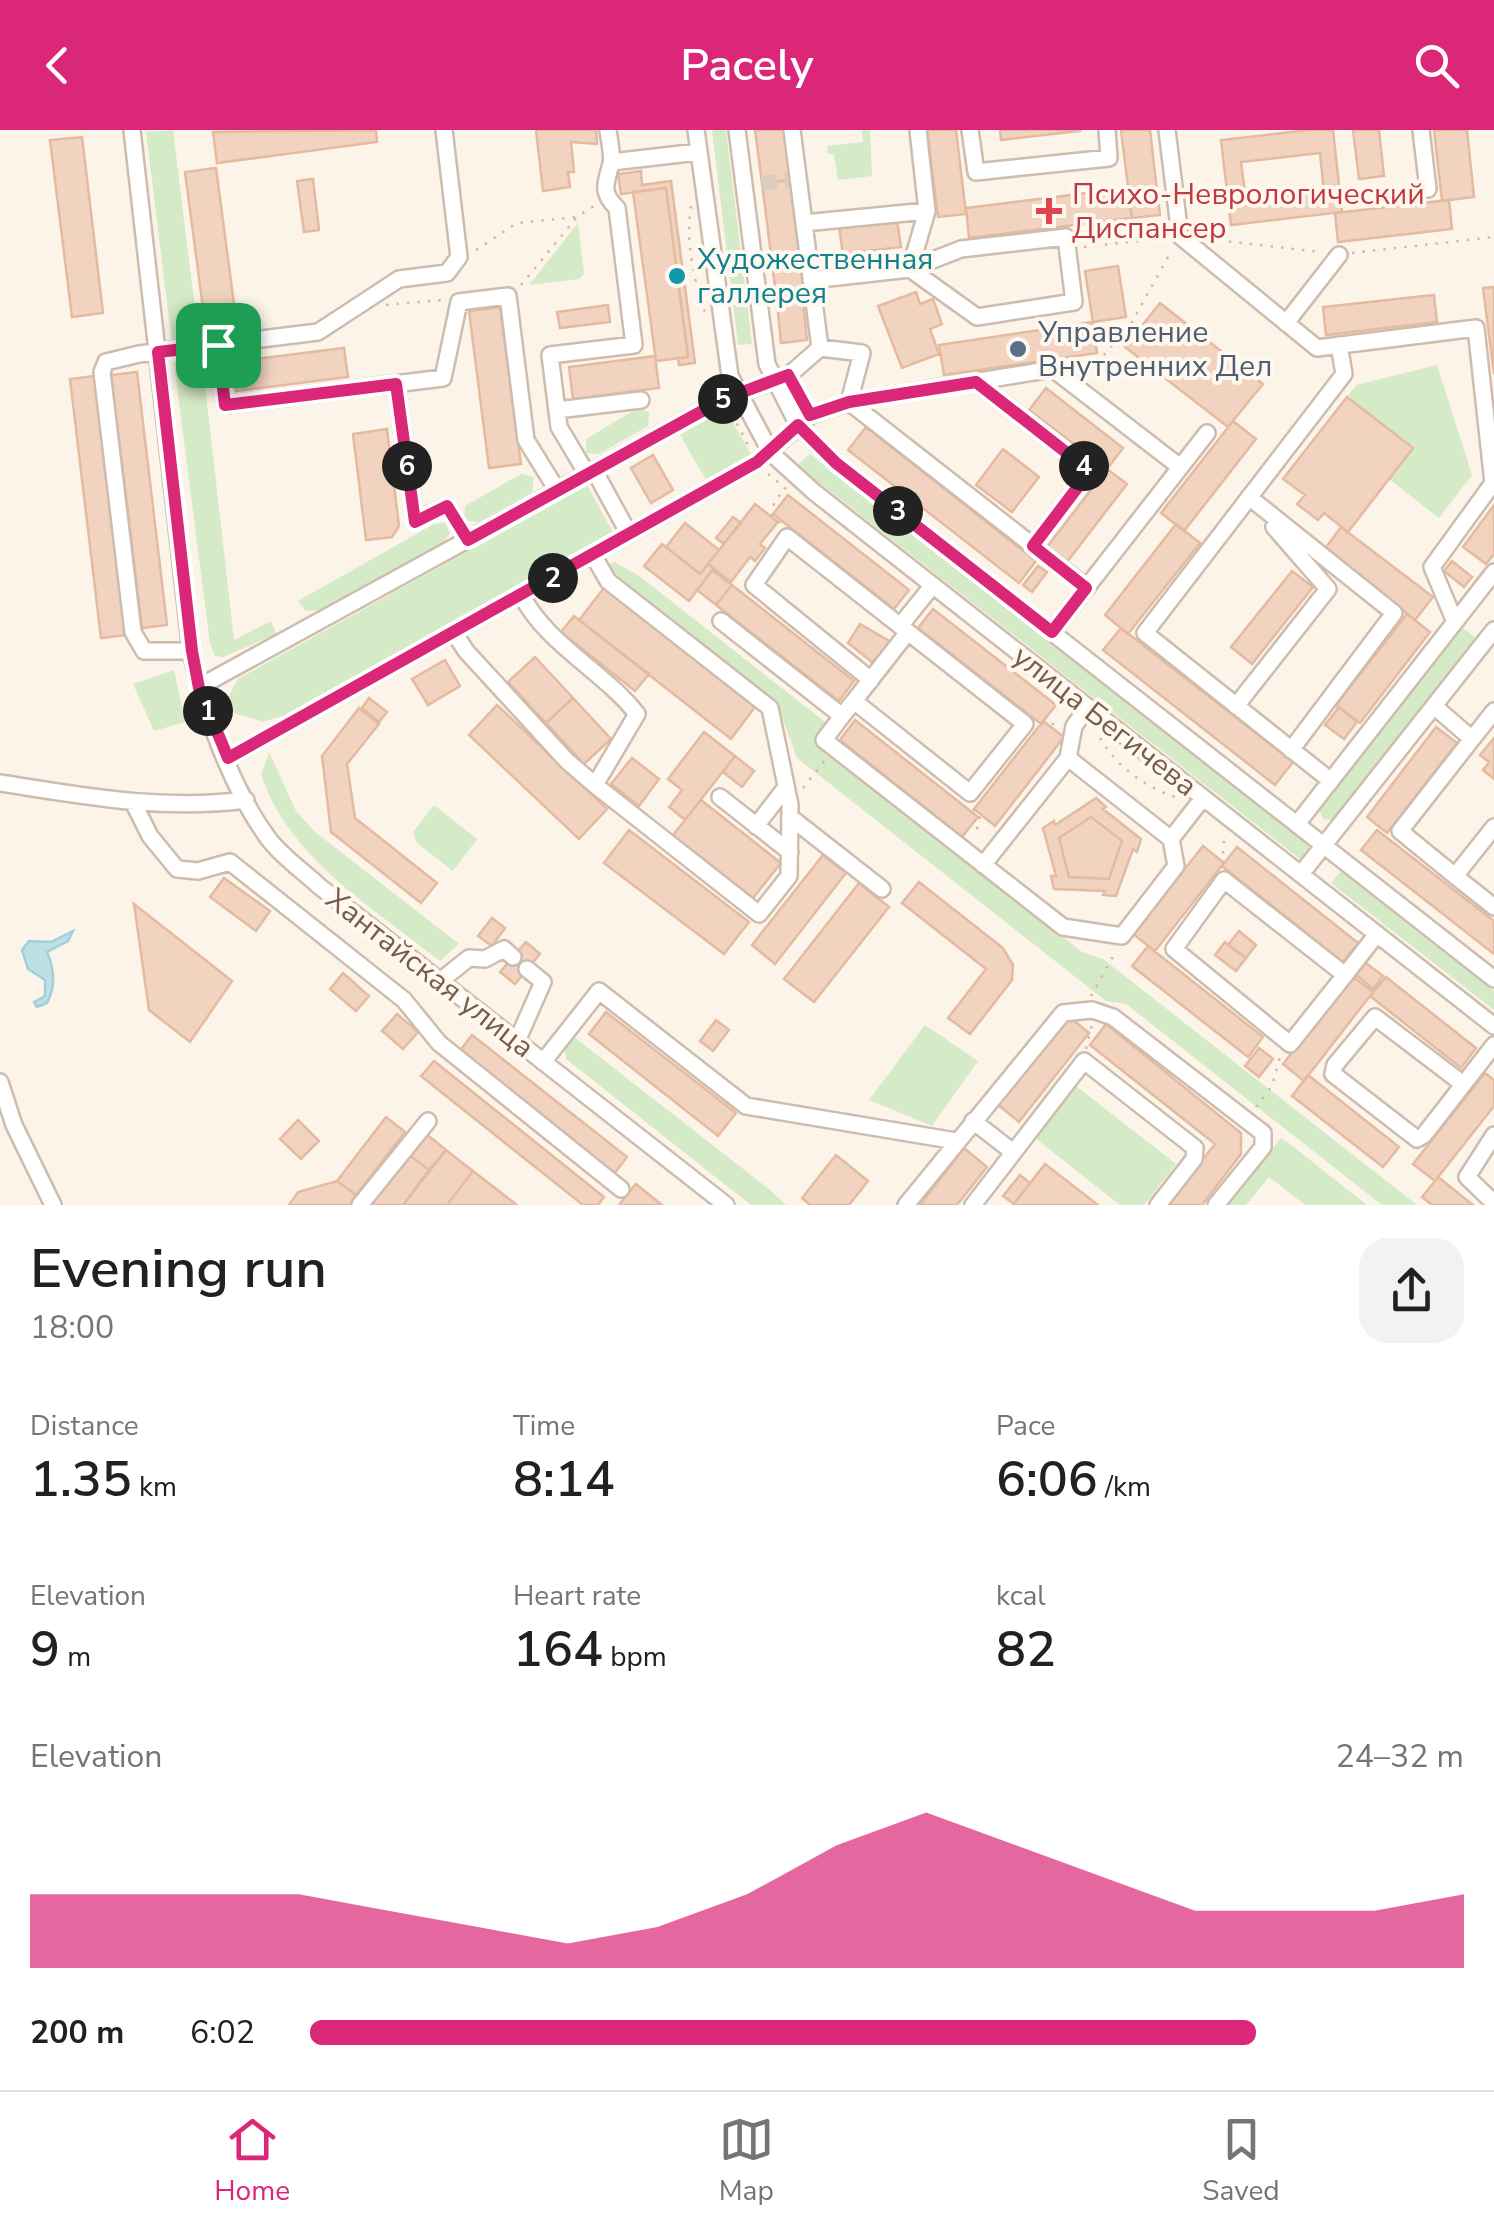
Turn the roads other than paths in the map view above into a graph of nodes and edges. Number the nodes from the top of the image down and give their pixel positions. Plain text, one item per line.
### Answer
1 (132, 130) edge
2 (444, 130) edge
3 (608, 130) edge
4 (696, 130) edge
5 (737, 130) edge
6 (792, 130) edge
7 (918, 130) edge
8 (970, 130) edge
9 (1106, 130) edge
10 (1167, 130) edge
11 (1421, 130) edge
12 (698, 152) junction
13 (612, 162) junction
14 (762, 183) tunnel mouth
15 (744, 185) junction
16 (1428, 189) dead end
17 (927, 211) junction
18 (804, 223) junction
19 (1339, 255) dead end
20 (910, 269) junction
21 (811, 280) junction
22 (1286, 323) junction
23 (218, 345) junction
24 (1339, 345) junction
25 (820, 348) junction
26 (158, 352) junction
27 (976, 382) junction
28 (774, 383) junction
29 (396, 384) junction
30 (738, 395) junction
31 (641, 400) dead end
32 (849, 402) junction
33 (557, 410) junction
34 (798, 425) junction
35 (559, 427) junction
36 (1207, 433) dead end
37 (526, 440) junction
38 (772, 453) junction
39 (1180, 467) junction
40 (591, 472) junction
41 (557, 490) junction
42 (1249, 498) junction
43 (629, 534) junction
44 (468, 540) junction
45 (1033, 546) junction
46 (593, 555) junction
47 (1494, 572) edge
48 (933, 585) junction
49 (1086, 588) junction
50 (522, 596) junction
51 (721, 622) dead end
52 (1455, 622) junction
53 (904, 629) junction
54 (1494, 630) edge
55 (1052, 632) junction
56 (455, 634) junction
57 (192, 651) junction
58 (871, 680) junction
59 (199, 688) junction
60 (854, 701) junction
61 (1236, 706) junction
62 (1434, 706) junction
63 (1088, 708) junction
64 (1494, 711) edge
65 (842, 716) junction
66 (1472, 738) junction
67 (1292, 750) junction
68 (228, 758) junction
69 (1068, 758) junction
70 (1330, 781) junction
71 (0, 783) edge
72 (595, 785) junction
73 (786, 788) junction
74 (720, 797) dead end
75 (1203, 798) junction
76 (246, 800) junction
77 (134, 804) junction
78 (790, 817) junction
79 (1297, 824) junction
80 (756, 826) junction
81 (1494, 827) edge
82 (1171, 839) junction
83 (1324, 845) junction
84 (790, 852) junction
85 (977, 860) junction
86 (1300, 874) junction
87 (1456, 876) junction
88 (882, 889) dead end
89 (1494, 908) edge
90 (1377, 934) junction
91 (513, 957) dead end
92 (528, 969) dead end
93 (1345, 975) junction
94 (1494, 979) edge
95 (440, 981) junction
96 (1494, 1026) edge
97 (517, 1042) junction
98 (1494, 1045) edge
99 (543, 1062) junction
100 (0, 1082) edge
101 (1463, 1084) junction
102 (428, 1121) dead end
103 (972, 1121) junction
104 (1494, 1135) edge
105 (956, 1141) junction
106 (1013, 1152) junction
107 (620, 1190) dead end
108 (1494, 1203) edge
109 (52, 1205) edge
110 (360, 1205) edge
111 (726, 1205) edge
112 (906, 1205) edge
113 (973, 1205) edge
114 (1158, 1205) edge
115 (1216, 1205) edge

1 - 26 street, Хантайская улица
2 - 23 street
3 - 13 street
4 - 12 street, улица Бегичева
5 - 15 street, улица Бегичева
6 - 18 street
7 - 17 street
8 - 9 street
10 - 22 street
11 - 16 street
12 - 13 street
12 - 30 street, улица Бегичева
13 - 33 street
14 - 15 street
15 - 28 street, улица Бегичева
17 - 18 street
17 - 20 street
18 - 21 street
19 - 22 street
20 - 20 street
20 - 21 street
21 - 25 street
22 - 24 street
23 - 26 street
23 - 29 street
24 - 42 street
24 - 52 street
25 - 28 street
25 - 32 street
26 - 57 street, Хантайская улица
26 - 57 street
27 - 32 street
27 - 39 street
27 - 45 street
28 - 30 street
28 - 34 street, улица Бегичева
29 - 37 street
29 - 44 street
30 - 38 street, улица Бегичева
30 - 40 street
31 - 33 street
32 - 34 street
32 - 45 street
33 - 35 street
34 - 38 street
34 - 55 street, улица Бегичева
35 - 37 street
35 - 40 street
36 - 39 street
37 - 41 street
38 - 43 street
38 - 48 street, улица Бегичева
39 - 49 street
40 - 41 street
40 - 43 street
41 - 44 street
42 - 61 street
42 - 61 street
42 - 67 street
43 - 46 street
44 - 59 street
45 - 49 street
46 - 50 street
46 - 73 street
47 - 52 street
48 - 53 street
48 - 63 street, улица Бегичева
49 - 55 street
50 - 56 street
50 - 72 street
51 - 65 street
52 - 70 street
53 - 58 street
53 - 58 street
53 - 60 street
54 - 62 street
55 - 79 street, улица Бегичева
56 - 68 street
56 - 72 street
57 - 59 street, Хантайская улица
58 - 60 street
59 - 68 street, Хантайская улица
60 - 65 street
61 - 67 street
62 - 66 street
62 - 83 street
63 - 69 street
63 - 75 street, улица Бегичева
64 - 66 street
65 - 85 street
66 - 87 street
67 - 70 street
68 - 76 street, Хантайская улица
69 - 82 street
69 - 85 street
70 - 79 street
71 - 77 street
72 - 84 street
73 - 78 street
73 - 80 street
74 - 80 street
75 - 82 street
75 - 86 street, улица Бегичева
76 - 77 street
76 - 95 street, Хантайская улица
77 - 107 street
78 - 84 street
78 - 88 street
79 - 83 street, улица Бегичева
80 - 84 street
81 - 87 street
82 - 85 street
83 - 86 street
83 - 94 street, улица Бегичева
86 - 90 street, улица Бегичева
87 - 89 street
90 - 93 street
90 - 96 street, улица Бегичева
91 - 95 street
92 - 97 street
93 - 93 street
95 - 97 street, Хантайская улица
97 - 99 street, Хантайская улица
98 - 101 street
99 - 105 street
99 - 111 street, Хантайская улица
100 - 109 street
101 - 101 street
102 - 110 street
103 - 105 street
103 - 106 street
103 - 115 street
104 - 108 street
105 - 112 street
106 - 113 street
106 - 114 street

